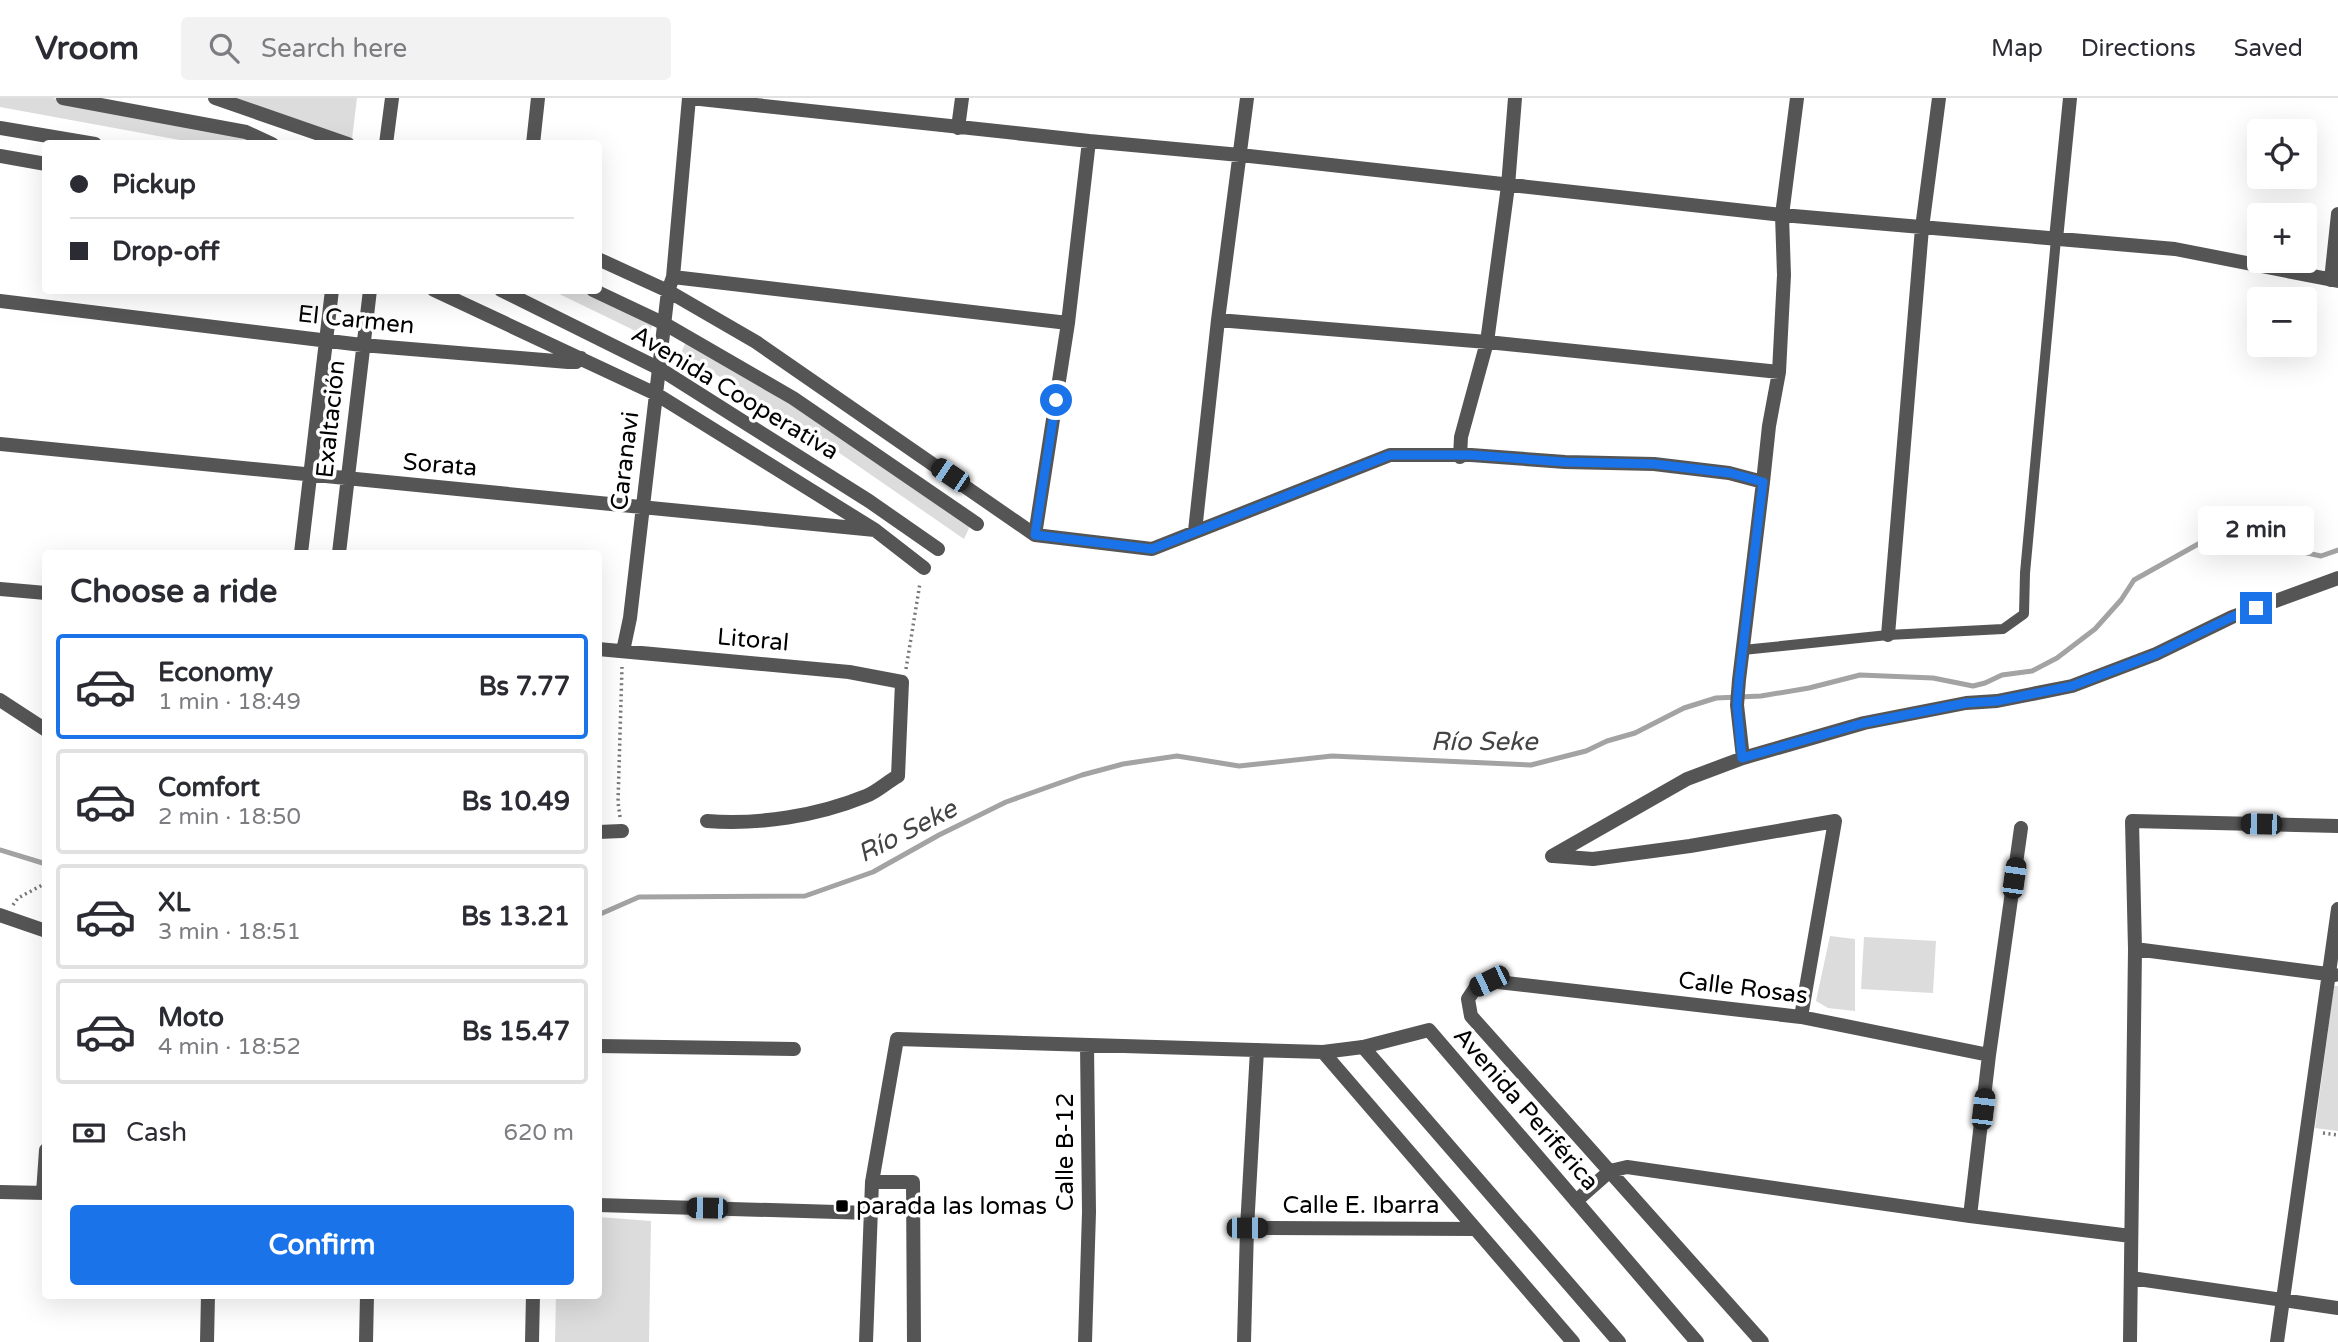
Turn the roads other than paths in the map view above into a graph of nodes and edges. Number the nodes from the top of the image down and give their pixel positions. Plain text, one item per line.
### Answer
1 (62, 98) edge
2 (215, 98) edge
3 (392, 98) edge
4 (538, 98) edge
5 (690, 98) edge
6 (962, 98) edge
7 (1247, 98) edge
8 (1515, 98) edge
9 (1797, 98) edge
10 (1939, 98) edge
11 (2070, 98) edge
12 (821, 105) edge
13 (0, 128) edge
14 (958, 128) junction
15 (71, 140) edge
16 (263, 140) edge
17 (336, 140) edge
18 (387, 140) edge
19 (533, 140) edge
20 (1089, 141) junction
21 (1240, 155) junction
22 (0, 156) edge
23 (42, 163) edge
24 (1507, 186) junction
25 (2338, 214) edge
26 (1782, 215) junction
27 (1922, 228) junction
28 (2056, 239) junction
29 (602, 260) edge
30 (2335, 280) edge
31 (670, 284) junction
32 (332, 294) edge
33 (369, 294) edge
34 (443, 294) edge
35 (509, 294) edge
36 (601, 294) edge
37 (0, 301) edge
38 (1219, 320) junction
39 (1068, 323) junction
40 (665, 324) junction
41 (327, 340) junction
42 (1487, 342) junction
43 (362, 345) junction
44 (581, 358) junction
45 (660, 369) junction
46 (1779, 372) junction
47 (656, 394) junction
48 (0, 444) edge
49 (1460, 457) junction
50 (310, 476) junction
51 (347, 479) junction
52 (1763, 482) junction
53 (642, 505) junction
54 (977, 524) dead end
55 (875, 530) junction
56 (1195, 531) junction
57 (1035, 535) junction
58 (938, 549) dead end
59 (301, 550) edge
60 (339, 550) edge
61 (924, 568) road end
62 (2338, 578) edge
63 (0, 589) edge
64 (42, 593) edge
65 (1888, 635) junction
66 (602, 649) edge
67 (1743, 650) junction
68 (622, 651) junction
69 (0, 700) edge
70 (42, 727) edge
71 (1742, 758) junction
72 (707, 821) dead end
73 (2338, 826) edge
74 (2021, 828) dead end
75 (622, 831) road end
76 (602, 832) edge
77 (2338, 909) edge
78 (2, 916) edge
79 (42, 930) edge
80 (2135, 949) junction
81 (2333, 975) edge
82 (1801, 1017) junction
83 (1087, 1045) junction
84 (602, 1046) edge
85 (1363, 1047) junction
86 (794, 1049) dead end
87 (1257, 1050) junction
88 (1324, 1052) junction
89 (1989, 1055) junction
90 (1610, 1171) junction
91 (872, 1182) junction
92 (0, 1192) edge
93 (42, 1193) edge
94 (1576, 1201) junction
95 (602, 1205) edge
96 (870, 1213) junction
97 (1970, 1216) junction
98 (1247, 1228) junction
99 (1475, 1228) junction
100 (2131, 1236) junction
101 (2131, 1278) junction
102 (208, 1299) edge
103 (367, 1299) edge
104 (533, 1299) edge
105 (2282, 1300) junction
106 (2338, 1308) edge
107 (206, 1342) edge
108 (366, 1342) edge
109 (532, 1342) edge
110 (866, 1342) edge
111 (914, 1342) edge
112 (1085, 1342) edge
113 (1244, 1342) edge
114 (1573, 1342) edge
115 (1619, 1342) edge
116 (1697, 1342) edge
117 (1762, 1342) edge
118 (2130, 1342) edge
119 (2277, 1342) edge

1 - 16 street
2 - 17 street
3 - 18 street
4 - 19 street
5 - 12 street
5 - 31 street, Caranavi
6 - 14 street
7 - 21 street
8 - 24 street
9 - 26 street
10 - 27 street
11 - 28 street
12 - 14 street
13 - 15 street
14 - 20 street
20 - 21 street
20 - 39 street
21 - 24 street
21 - 38 street
22 - 23 street
24 - 26 street
24 - 42 street
25 - 30 street
26 - 27 street
26 - 46 street
27 - 28 street
27 - 65 street
28 - 30 street
28 - 65 lane
29 - 31 street
31 - 39 street
31 - 40 street, Caranavi
31 - 57 street
32 - 41 street, Exaltación
33 - 43 street, Exaltación
34 - 44 street
35 - 45 street, Avenida Cooperativa
36 - 40 street, Avenida Cooperativa
37 - 41 street, El Carmen
38 - 42 street
38 - 56 street
39 - 57 street
40 - 45 street, Caranavi
40 - 54 street, Avenida Cooperativa
41 - 43 street, El Carmen
41 - 50 street, Exaltación
42 - 46 street
42 - 49 street
43 - 44 street, El Carmen
43 - 51 street, Exaltación
44 - 47 street
45 - 47 street, Caranavi
45 - 58 street, Avenida Cooperativa
46 - 52 street
47 - 53 street, Caranavi
47 - 55 street
48 - 50 street, Sorata
49 - 52 street
49 - 56 street
50 - 51 street, Sorata
50 - 59 street, Exaltación
51 - 53 street, Sorata
51 - 60 street, Exaltación
52 - 67 street
53 - 55 street, Sorata
53 - 68 street, Caranavi
55 - 61 street
56 - 57 street
62 - 71 street
63 - 64 street
65 - 67 lane
66 - 68 street, Litoral
67 - 71 street
68 - 72 street, Litoral
69 - 70 street
71 - 82 street
73 - 80 street
74 - 89 street
75 - 76 street
77 - 81 street
78 - 79 street
80 - 81 street
80 - 100 street
81 - 105 street
82 - 89 street, Calle Rosas
82 - 90 street, Calle Rosas
83 - 87 street
83 - 91 street
83 - 112 street, Calle B-12
84 - 86 street
85 - 88 street
85 - 94 street, Avenida Periférica
85 - 115 street
87 - 88 street
87 - 98 street
88 - 99 street
89 - 97 street
90 - 94 street
90 - 97 street
90 - 117 street
91 - 96 street
91 - 111 street
92 - 93 street
94 - 116 street, Avenida Periférica
95 - 96 street
96 - 110 street
97 - 100 street
98 - 99 street, Calle E. Ibarra
98 - 113 street
99 - 114 street
100 - 101 street
101 - 105 street
101 - 118 street
102 - 107 street
103 - 108 street
104 - 109 street
105 - 106 street
105 - 119 street

